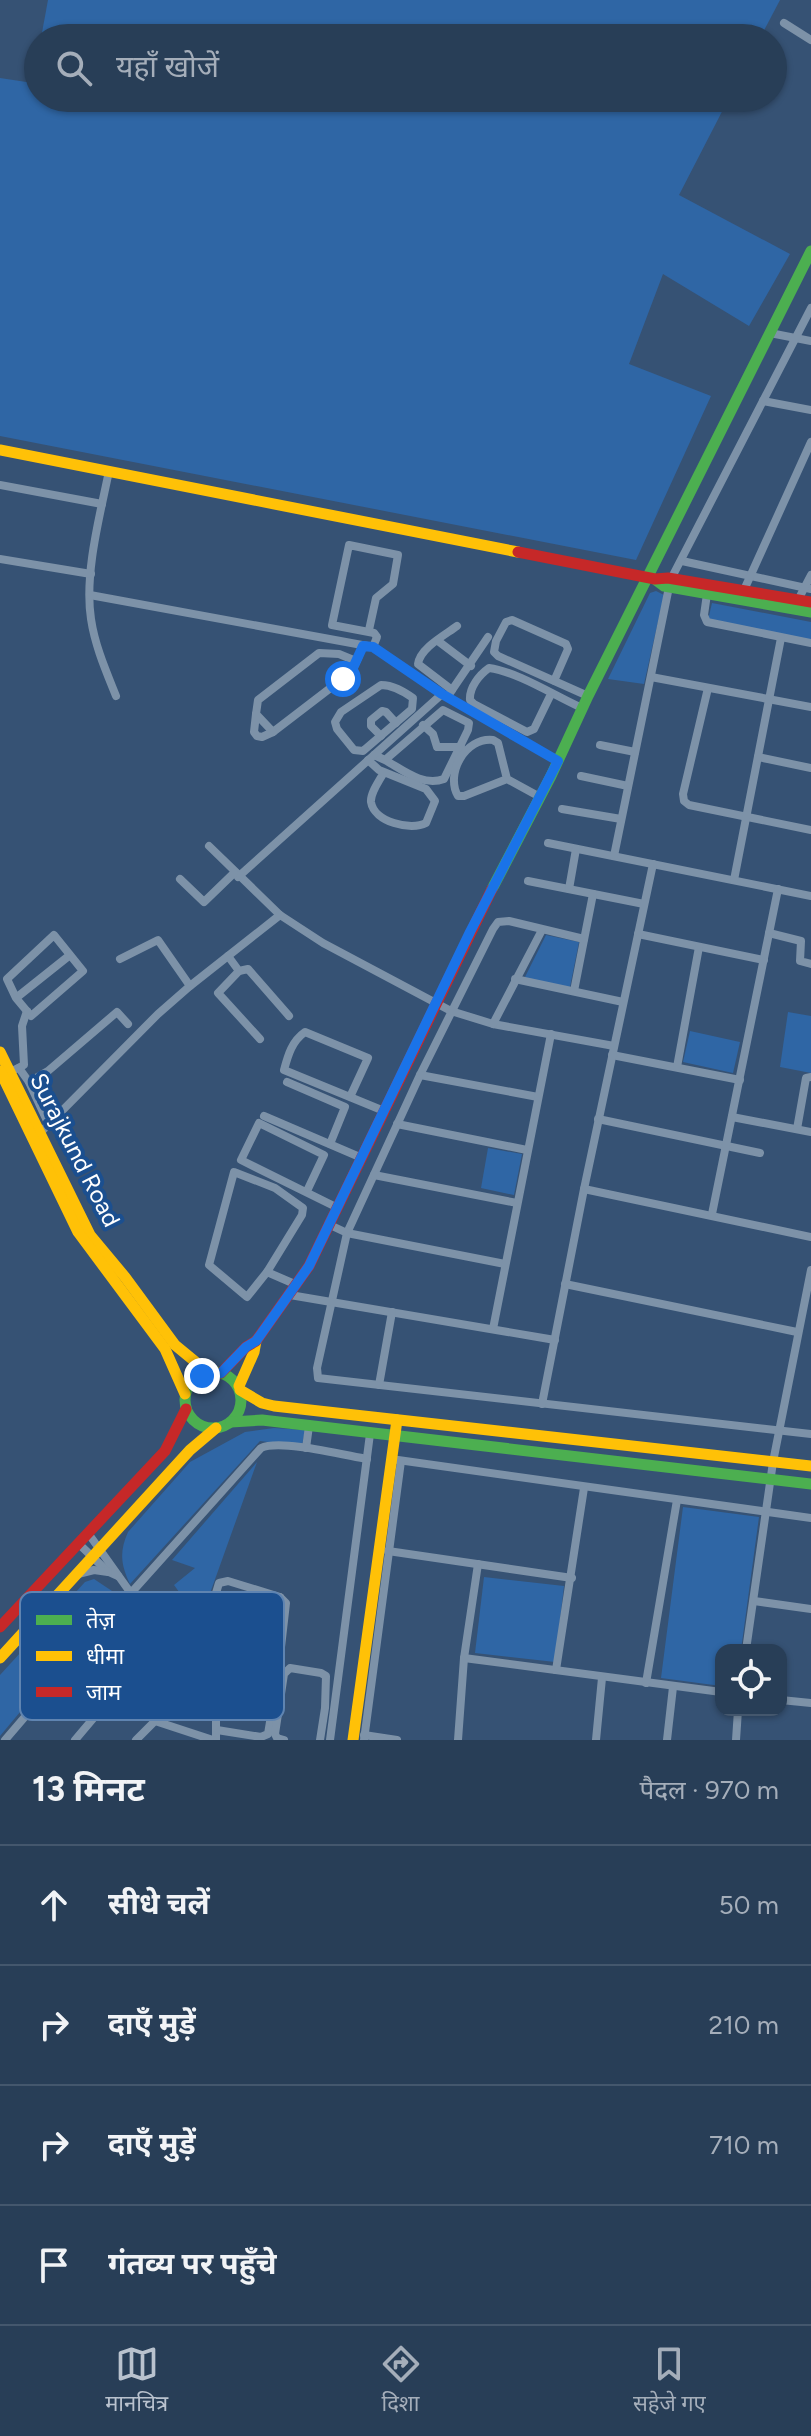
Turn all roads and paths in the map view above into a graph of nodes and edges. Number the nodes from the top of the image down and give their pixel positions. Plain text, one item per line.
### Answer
1 (787, 25) edge
2 (811, 40) edge
3 (811, 251) edge
4 (811, 308) edge
5 (770, 333) junction
6 (795, 338) junction
7 (811, 341) edge
8 (763, 401) junction
9 (811, 410) edge
10 (811, 442) edge
11 (0, 450) edge
12 (109, 471) junction
13 (0, 485) edge
14 (102, 504) junction
15 (0, 559) edge
16 (682, 561) junction
17 (91, 574) junction
18 (811, 575) edge
19 (749, 576) junction
20 (652, 578) junction
21 (670, 583) junction
22 (808, 588) edge
23 (744, 590) junction
24 (707, 594) junction
25 (90, 595) junction
26 (798, 600) junction
27 (811, 602) edge
28 (811, 612) edge
29 (457, 626) dead end
30 (369, 630) junction
31 (488, 637) dead end
32 (781, 638) junction
33 (438, 641) junction
34 (811, 643) edge
35 (368, 647) junction
36 (356, 661) junction
37 (471, 666) junction
38 (651, 677) junction
39 (554, 681) junction
40 (708, 688) junction
41 (447, 694) junction
42 (551, 694) junction
43 (116, 696) dead end
44 (588, 696) junction
45 (769, 699) junction
46 (811, 707) edge
47 (582, 708) junction
48 (256, 714) junction
49 (423, 725) junction
50 (394, 729) junction
51 (273, 732) junction
52 (381, 736) junction
53 (600, 745) dead end
54 (461, 747) junction
55 (635, 752) junction
56 (371, 757) junction
57 (758, 757) junction
58 (385, 760) junction
59 (558, 761) junction
60 (811, 768) edge
61 (384, 772) junction
62 (581, 776) dead end
63 (507, 779) junction
64 (628, 786) junction
65 (540, 797) junction
66 (562, 809) dead end
67 (746, 817) junction
68 (621, 819) junction
69 (811, 830) edge
70 (548, 843) dead end
71 (209, 846) dead end
72 (576, 849) junction
73 (614, 856) junction
74 (653, 864) junction
75 (236, 875) junction
76 (180, 879) dead end
77 (734, 880) junction
78 (528, 881) dead end
79 (569, 889) junction
80 (778, 889) junction
81 (593, 894) junction
82 (811, 896) edge
83 (644, 904) junction
84 (280, 915) junction
85 (542, 930) junction
86 (769, 933) junction
87 (638, 934) junction
88 (584, 939) junction
89 (699, 947) junction
90 (70, 955) junction
91 (228, 956) junction
92 (120, 959) dead end
93 (764, 960) junction
94 (811, 964) edge
95 (239, 971) junction
96 (515, 979) junction
97 (190, 986) junction
98 (574, 991) junction
99 (16, 998) junction
100 (436, 1002) junction
101 (623, 1002) junction
102 (27, 1011) junction
103 (451, 1011) junction
104 (289, 1016) dead end
105 (128, 1024) dead end
106 (493, 1024) junction
107 (551, 1034) junction
108 (260, 1039) dead end
109 (613, 1050) junction
110 (0, 1052) edge
111 (677, 1067) junction
112 (10, 1070) edge
113 (420, 1075) junction
114 (811, 1077) edge
115 (740, 1080) junction
116 (29, 1082) junction
117 (287, 1082) dead end
118 (350, 1097) junction
119 (538, 1097) junction
120 (384, 1111) junction
121 (264, 1116) dead end
122 (732, 1117) junction
123 (598, 1119) junction
124 (397, 1124) junction
125 (45, 1129) junction
126 (797, 1129) junction
127 (811, 1132) edge
128 (330, 1144) junction
129 (726, 1145) junction
130 (527, 1150) junction
131 (760, 1153) dead end
132 (362, 1158) junction
133 (374, 1175) junction
134 (584, 1189) junction
135 (307, 1191) junction
136 (517, 1203) junction
137 (338, 1208) junction
138 (712, 1214) junction
139 (330, 1225) junction
140 (347, 1233) junction
141 (811, 1237) edge
142 (505, 1264) junction
143 (811, 1270) edge
144 (267, 1272) junction
145 (565, 1284) junction
146 (294, 1290) junction
147 (331, 1302) junction
148 (392, 1312) junction
149 (493, 1329) junction
150 (797, 1332) junction
151 (555, 1340) junction
152 (256, 1341) junction
153 (215, 1373) junction
154 (379, 1385) junction
155 (240, 1388) junction
156 (185, 1394) junction
157 (542, 1404) junction
158 (186, 1409) junction
159 (397, 1420) junction
160 (231, 1422) junction
161 (309, 1426) junction
162 (216, 1428) junction
163 (779, 1431) junction
164 (370, 1434) junction
165 (811, 1434) edge
166 (394, 1437) junction
167 (306, 1448) junction
168 (367, 1459) junction
169 (396, 1460) junction
170 (773, 1462) junction
171 (811, 1466) edge
172 (772, 1480) junction
173 (811, 1484) edge
174 (584, 1488) junction
175 (677, 1500) junction
176 (768, 1512) junction
177 (811, 1518) edge
178 (115, 1532) junction
179 (88, 1533) junction
180 (79, 1544) junction
181 (388, 1551) junction
182 (96, 1553) junction
183 (478, 1564) junction
184 (110, 1568) junction
185 (76, 1575) junction
186 (572, 1578) junction
187 (33, 1592) edge
188 (60, 1592) edge
189 (130, 1592) edge
190 (132, 1592) edge
191 (216, 1592) edge
192 (264, 1592) edge
193 (284, 1601) edge
194 (754, 1601) junction
195 (20, 1606) edge
196 (811, 1609) edge
197 (284, 1621) edge
198 (0, 1627) edge
199 (20, 1636) edge
200 (747, 1644) edge
201 (0, 1658) edge
202 (464, 1658) junction
203 (556, 1670) junction
204 (284, 1674) edge
205 (602, 1678) junction
206 (646, 1683) junction
207 (673, 1687) junction
208 (715, 1691) edge
209 (787, 1701) edge
210 (811, 1703) edge
211 (329, 1709) junction
212 (738, 1716) edge
213 (22, 1720) edge
214 (92, 1720) edge
215 (270, 1720) edge
216 (277, 1720) edge
217 (155, 1721) joint
218 (215, 1737) edge
219 (360, 1738) edge
220 (5, 1740) edge
221 (75, 1740) edge
222 (136, 1740) edge
223 (284, 1740) edge
224 (320, 1740) edge
225 (330, 1740) edge
226 (397, 1740) edge
227 (458, 1740) edge
228 (596, 1740) edge
229 (667, 1740) edge
230 (736, 1740) edge

1 - 2 street
3 - 5 street
4 - 6 street
5 - 6 street
5 - 20 street
6 - 7 street
6 - 8 street
8 - 9 street
8 - 16 street
10 - 19 street
11 - 12 street
12 - 14 street
12 - 20 street
13 - 14 street
14 - 17 street
15 - 17 street
16 - 19 street
16 - 21 street
17 - 25 street
18 - 22 street
19 - 22 street
19 - 23 street
20 - 21 street
20 - 44 street
21 - 23 street
21 - 24 street
21 - 38 street
22 - 26 street
23 - 26 street
24 - 28 street
24 - 32 street
25 - 35 street
25 - 43 street
26 - 27 street
29 - 33 street
30 - 30 street
30 - 35 street
31 - 37 street
32 - 34 street
32 - 45 street
33 - 37 street
33 - 41 street
35 - 36 street
35 - 41 street
36 - 48 street
36 - 51 street
37 - 41 street
38 - 40 street
38 - 55 street
39 - 39 street
39 - 44 street
40 - 45 street
40 - 67 street
41 - 50 street
41 - 59 street
42 - 42 street
42 - 47 street
44 - 47 street
45 - 46 street
45 - 57 street
47 - 59 street
48 - 51 street
48 - 51 street
49 - 54 street
49 - 54 street
49 - 58 street
50 - 52 street
50 - 52 street
50 - 52 street
50 - 56 street
53 - 55 street
54 - 58 street
55 - 64 street
56 - 58 street
56 - 61 street
56 - 75 street
57 - 60 street
57 - 67 street
59 - 65 street
61 - 61 street
62 - 64 street
63 - 63 street
63 - 65 street
64 - 68 street
65 - 100 street
66 - 68 street
67 - 69 street
67 - 77 street
68 - 73 street
70 - 72 street
71 - 75 street
72 - 73 street
72 - 79 street
73 - 74 street
74 - 77 street
74 - 83 street
75 - 76 street
75 - 84 street
77 - 80 street
78 - 79 street
79 - 81 street
80 - 82 street
80 - 86 street
81 - 83 street
81 - 88 street
83 - 87 street
84 - 91 street
84 - 100 street
85 - 88 street
85 - 96 street
85 - 103 street
86 - 93 street
86 - 94 street
87 - 89 street
87 - 101 street
88 - 98 street
89 - 93 street
89 - 111 street
90 - 99 street
90 - 99 street
90 - 102 street
91 - 95 street
91 - 97 street
92 - 97 street
93 - 115 street
95 - 104 street
95 - 108 street
96 - 98 street
96 - 106 street
97 - 125 street
98 - 101 street
99 - 102 street
100 - 103 street
100 - 120 street
101 - 109 street
102 - 112 street
103 - 106 street
103 - 113 street
105 - 116 street
106 - 107 street
107 - 109 street
107 - 119 street
109 - 111 street
109 - 123 street
110 - 112 street, Surajkund Road
111 - 115 street
112 - 116 street
112 - 125 street, Surajkund Road
112 - 156 street, Surajkund Road
113 - 119 street
113 - 124 street
114 - 126 street
115 - 122 street
116 - 125 street
117 - 128 street
118 - 118 street
118 - 120 street
119 - 130 street
120 - 132 street
121 - 128 street
122 - 126 street
122 - 129 street
123 - 129 street
123 - 134 street
124 - 130 street
124 - 133 street
125 - 153 street, Surajkund Road
126 - 127 street
128 - 132 street
129 - 131 street
129 - 138 street
130 - 136 street
132 - 137 street
133 - 136 street
133 - 140 street
134 - 138 street
134 - 145 street
135 - 135 street
135 - 137 street
136 - 142 street
137 - 139 street
138 - 141 street
139 - 140 street
139 - 146 street
140 - 142 street
140 - 147 street
142 - 149 street
143 - 150 street
144 - 144 street
144 - 146 street
145 - 150 street
145 - 151 street
146 - 147 street
146 - 152 street
147 - 148 street
147 - 154 street
148 - 149 street
148 - 154 street
149 - 151 street
150 - 163 street
151 - 157 street
152 - 153 street
152 - 155 street
153 - 155 street
153 - 156 street
154 - 157 street
155 - 159 street
155 - 160 street
156 - 158 street
157 - 163 street
158 - 162 street
158 - 179 street
159 - 166 street
159 - 170 street
160 - 161 street
160 - 162 street
161 - 164 street
161 - 167 street
162 - 178 street
163 - 165 street
163 - 170 street
164 - 166 street
164 - 168 street
166 - 169 street
166 - 172 street
167 - 168 street
167 - 190 street
168 - 211 street
169 - 174 street
169 - 181 street
169 - 219 street
170 - 171 street
170 - 172 street
172 - 173 street
172 - 176 street
174 - 175 street
174 - 186 street
175 - 176 street
175 - 206 street
176 - 177 street
176 - 194 street
178 - 182 street
178 - 184 street
179 - 180 street
179 - 182 street
180 - 182 street
180 - 187 street
181 - 183 street
181 - 219 street
182 - 184 street
182 - 185 street
183 - 186 street
183 - 202 street
184 - 185 street
184 - 189 street
185 - 188 street
186 - 203 street
191 - 192 street
193 - 197 street
194 - 196 street
194 - 200 street
195 - 198 street
199 - 201 street
202 - 203 street
202 - 227 street
203 - 205 street
204 - 211 street
205 - 206 street
205 - 228 street
206 - 207 street
207 - 208 street
207 - 229 street
209 - 210 street
211 - 224 street
211 - 225 street
212 - 230 street
213 - 220 street
214 - 221 street
215 - 218 street
216 - 223 street
217 - 218 street
217 - 222 street
219 - 226 street

